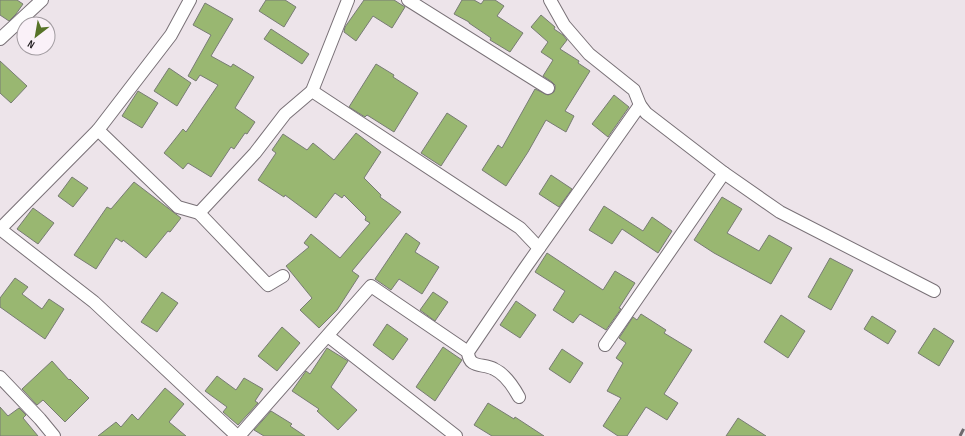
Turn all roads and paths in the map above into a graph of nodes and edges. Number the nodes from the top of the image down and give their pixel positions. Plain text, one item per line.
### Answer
1 (42, 0) edge
2 (190, 0) edge
3 (348, 0) edge
4 (408, 0) edge
5 (550, 0) edge
6 (0, 39) edge
7 (548, 88) dead end
8 (312, 91) junction
9 (640, 105) junction
10 (98, 130) junction
11 (724, 173) junction
12 (199, 213) junction
13 (0, 229) edge
14 (539, 248) junction
15 (283, 276) dead end
16 (934, 291) dead end
17 (328, 336) junction
18 (605, 345) dead end
19 (468, 352) junction
20 (0, 377) edge
21 (519, 397) dead end
22 (54, 436) edge
23 (238, 436) edge
24 (456, 436) edge

1 - 6 street
2 - 10 street
3 - 8 street
4 - 7 street
5 - 9 street
8 - 12 street
8 - 14 street
9 - 11 street
9 - 14 street
10 - 12 street
10 - 13 street
11 - 16 street
11 - 18 street
12 - 15 street
13 - 23 street
14 - 19 street
17 - 19 street
17 - 23 street
17 - 24 street
19 - 21 street
20 - 22 street

